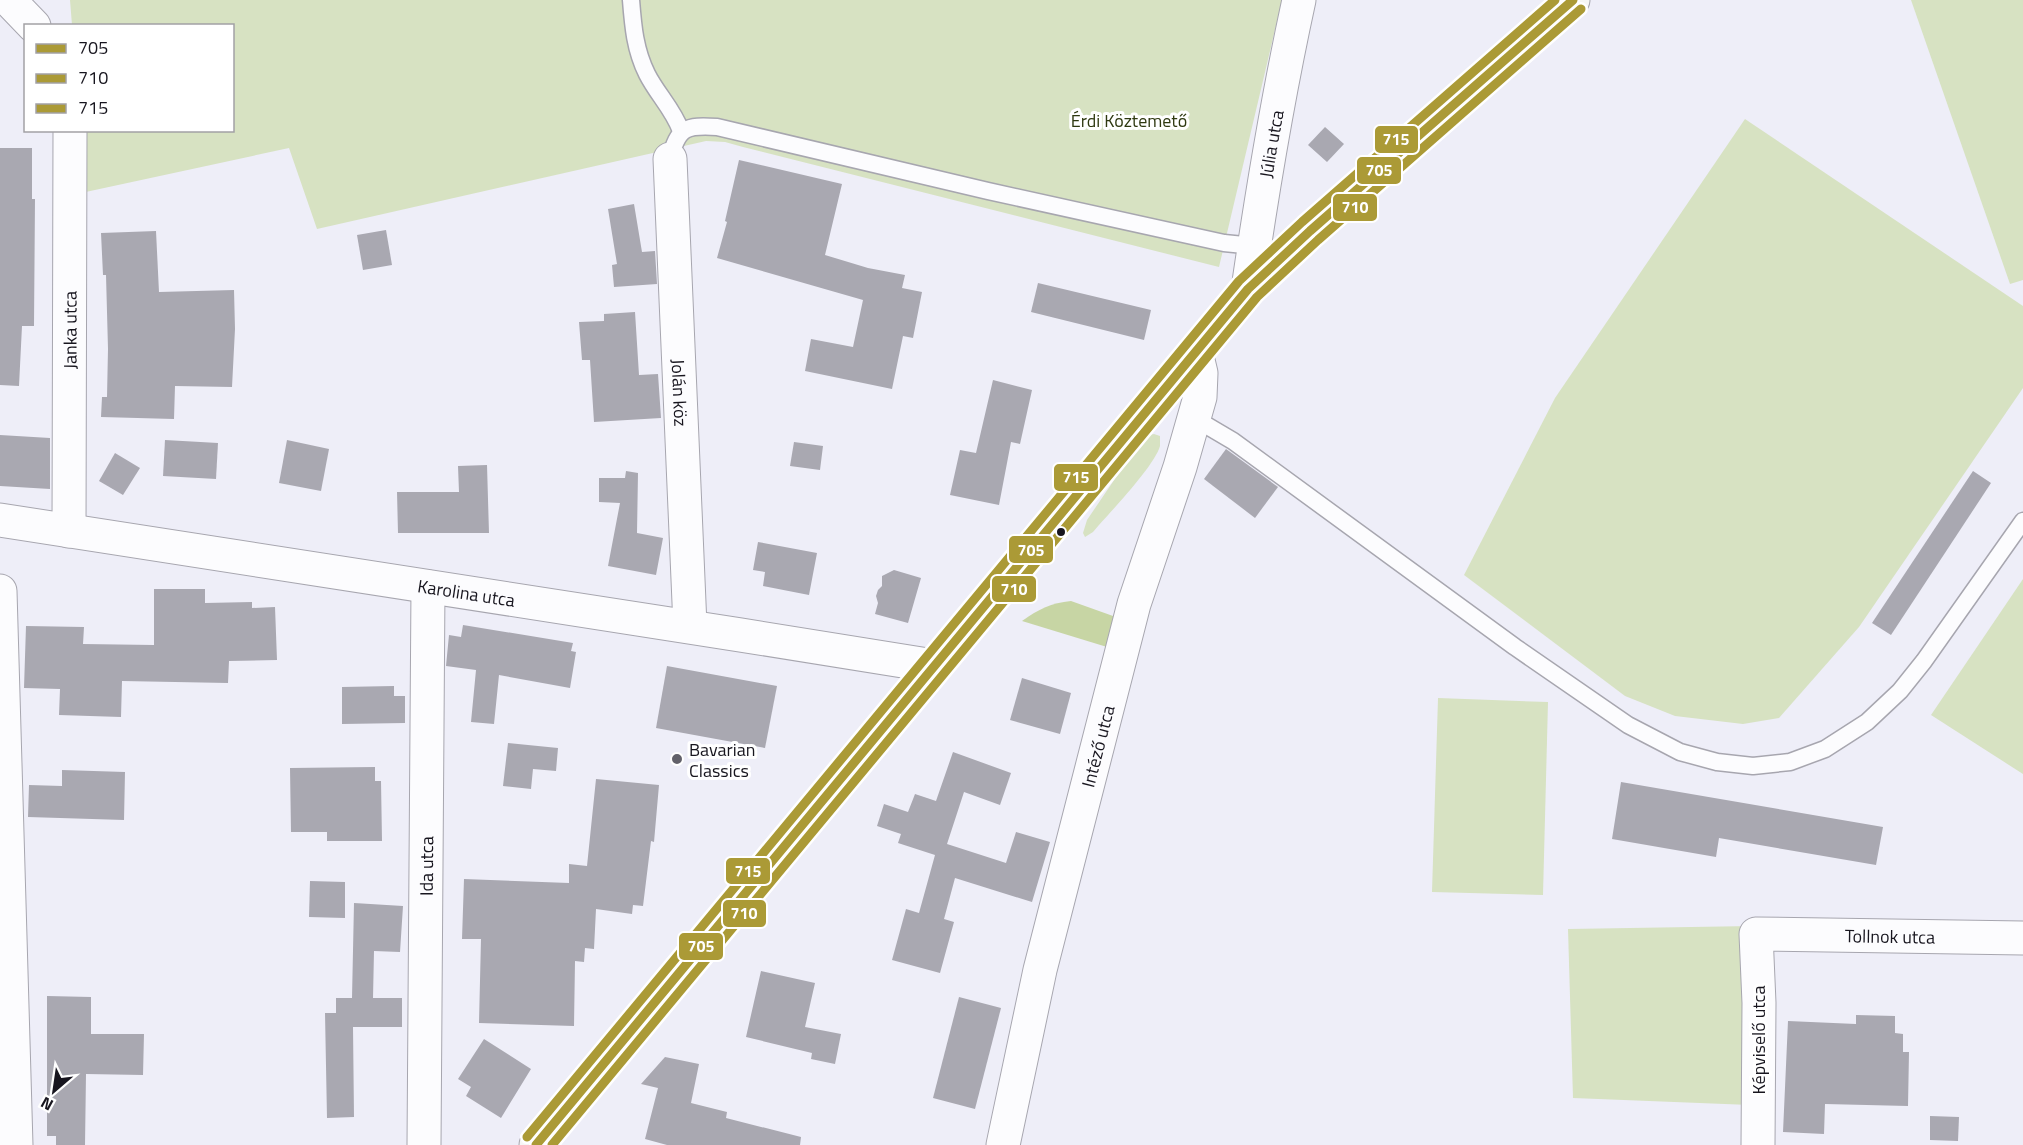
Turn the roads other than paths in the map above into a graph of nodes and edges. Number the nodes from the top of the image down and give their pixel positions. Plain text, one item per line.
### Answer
1 (9, 0) edge
2 (631, 0) edge
3 (1299, 0) edge
4 (1573, 0) edge
5 (32, 24) edge
6 (70, 132) edge
7 (675, 145) junction
8 (1254, 246) junction
9 (1248, 289) junction
10 (1196, 352) junction
11 (1194, 418) junction
12 (0, 520) edge
13 (2023, 521) edge
14 (69, 531) junction
15 (428, 587) junction
16 (0, 591) edge
17 (690, 626) junction
18 (934, 666) junction
19 (1756, 934) joint
20 (2023, 938) edge
21 (16, 1145) edge
22 (424, 1145) edge
23 (536, 1145) edge
24 (1003, 1145) edge
25 (1758, 1145) edge

1 - 5 street
2 - 7 lane
3 - 8 street, Júlia utca
4 - 9 main road
6 - 14 street, Janka utca
7 - 8 lane
7 - 17 street, Jolán köz
8 - 9 street, Júlia utca
9 - 10 main road
10 - 11 street, Intéző utca
10 - 18 main road
11 - 13 lane
11 - 24 street, Intéző utca
12 - 14 street, Karolina utca
14 - 15 street, Karolina utca
15 - 17 street, Karolina utca
15 - 22 street, Ida utca
16 - 21 street
17 - 18 street, Karolina utca
18 - 23 main road
19 - 20 street, Tollnok utca
19 - 25 street, Képviselő utca

